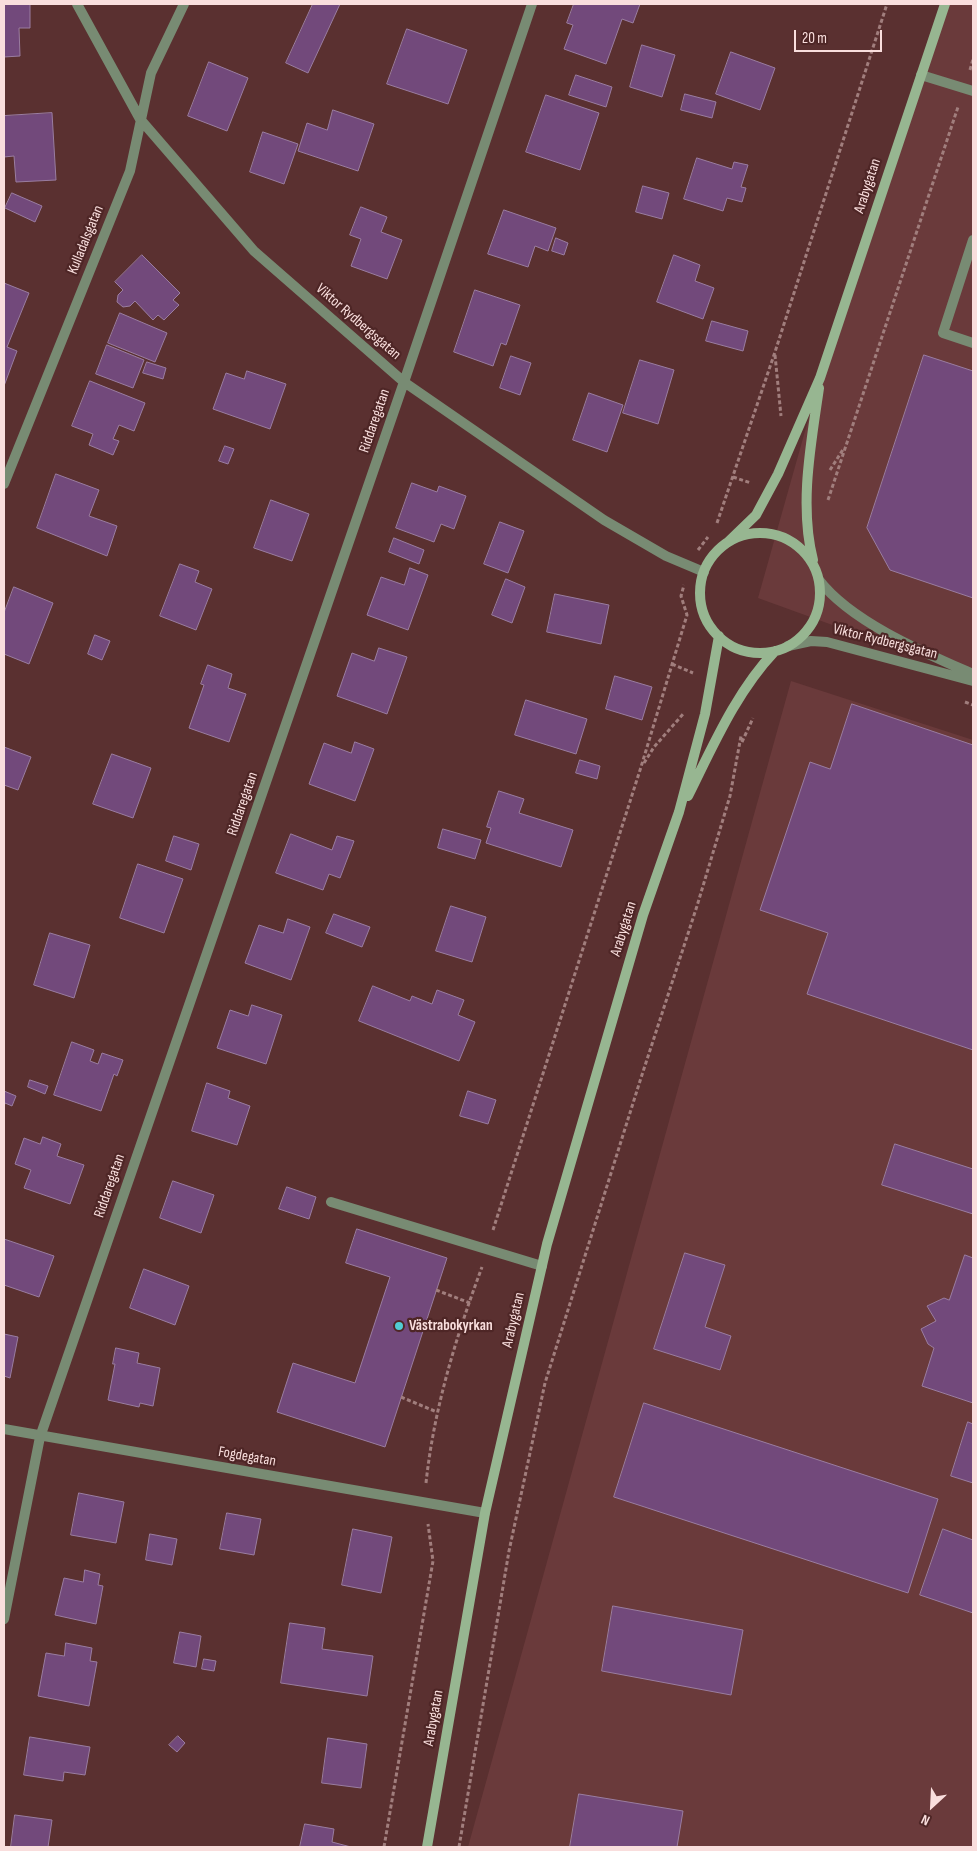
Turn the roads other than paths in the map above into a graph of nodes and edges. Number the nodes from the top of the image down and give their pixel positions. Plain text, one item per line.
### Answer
1 (77, 4) edge
2 (184, 4) edge
3 (532, 4) edge
4 (944, 4) edge
5 (921, 75) junction
6 (968, 90) edge
7 (140, 119) junction
8 (973, 240) edge
9 (973, 343) edge
10 (820, 378) junction
11 (404, 382) junction
12 (4, 484) edge
13 (728, 542) junction
14 (815, 568) junction
15 (704, 572) junction
16 (819, 580) junction
17 (718, 636) junction
18 (788, 646) junction
19 (775, 652) junction
20 (973, 674) edge
21 (973, 680) edge
22 (679, 812) junction
23 (331, 1202) dead end
24 (542, 1266) junction
25 (4, 1429) edge
26 (40, 1437) junction
27 (485, 1513) junction
28 (4, 1619) edge
29 (427, 1847) edge

1 - 7 street, Viktor Rydbergsgatan
2 - 7 street, Kulladalsgatan
3 - 11 street, Riddaregatan
4 - 5 street, Arabygatan
5 - 6 street
5 - 10 street, Arabygatan
7 - 11 street, Viktor Rydbergsgatan
7 - 12 street, Kulladalsgatan
8 - 9 street
10 - 13 street, Arabygatan
10 - 14 street, Arabygatan
11 - 15 street, Viktor Rydbergsgatan
11 - 26 street, Riddaregatan
13 - 14 street
13 - 15 street
14 - 16 street
15 - 17 street
16 - 18 street
16 - 20 street, Viktor Rydbergsgatan
17 - 19 street
17 - 22 street, Arabygatan
18 - 19 street
18 - 21 street, Viktor Rydbergsgatan
19 - 22 street, Arabygatan
22 - 24 street, Arabygatan
23 - 24 street
24 - 27 street, Arabygatan
25 - 26 street, Fogdegatan
26 - 27 street, Fogdegatan
26 - 28 street, Riddaregatan
27 - 29 street, Arabygatan

